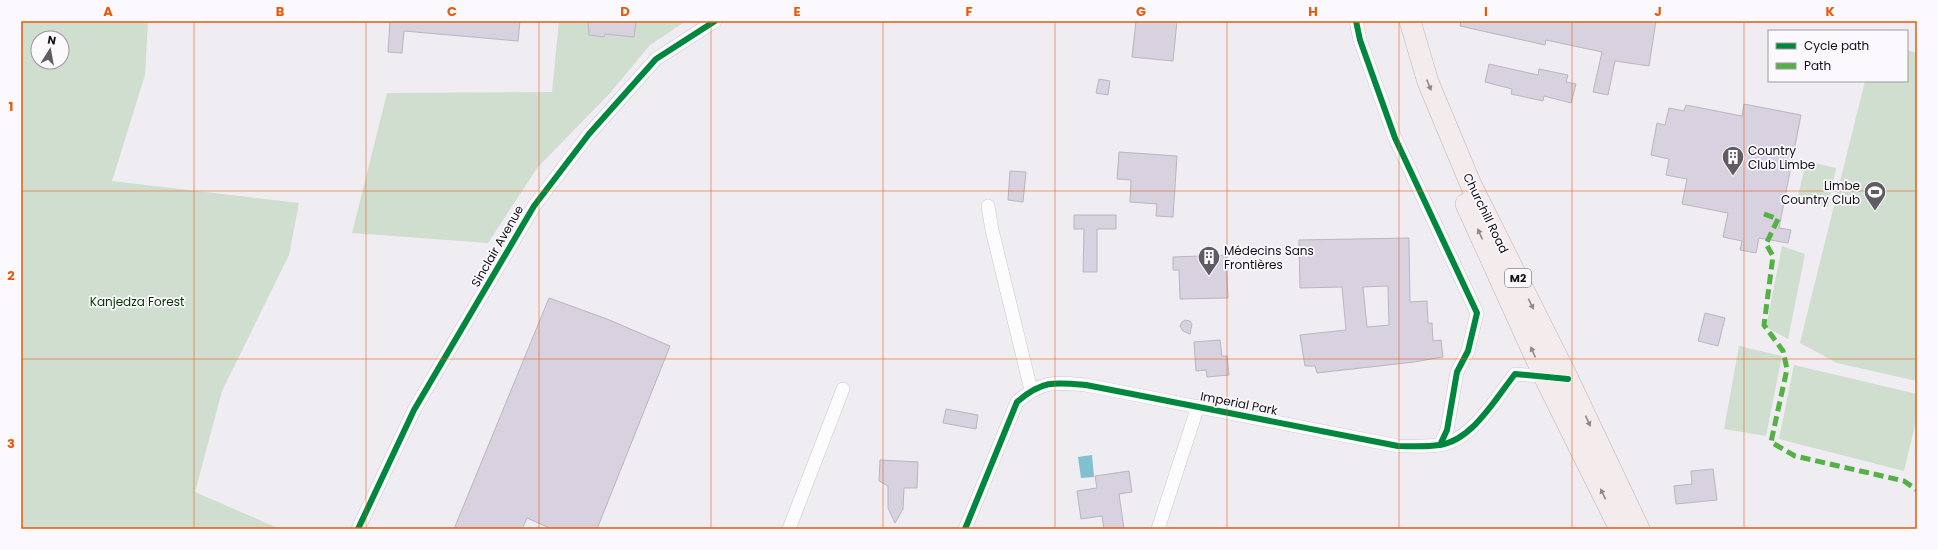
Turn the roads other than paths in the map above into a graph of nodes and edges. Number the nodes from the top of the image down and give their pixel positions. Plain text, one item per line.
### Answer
1 (715, 21) edge
2 (1356, 21) edge
3 (1397, 21) edge
4 (1410, 21) edge
5 (988, 206) dead end
6 (1544, 376) junction
7 (1568, 379) junction
8 (843, 389) dead end
9 (1031, 390) junction
10 (1198, 406) junction
11 (1440, 445) junction
12 (358, 529) edge
13 (789, 529) edge
14 (965, 529) edge
15 (1158, 529) edge
16 (1620, 529) edge
17 (1639, 529) edge

1 - 12 street, Sinclair Avenue
2 - 11 street
6 -> 3 highway, Churchill Road / M2
4 -> 7 highway, Churchill Road / M2
5 - 9 street
6 - 7 street, Imperial Park
6 - 11 street, Imperial Park
16 -> 6 highway, Churchill Road / M2
7 -> 17 highway, Churchill Road / M2
8 - 13 street
9 - 10 street, Imperial Park
9 - 14 street, Imperial Park
10 - 11 street, Imperial Park
10 - 15 street

